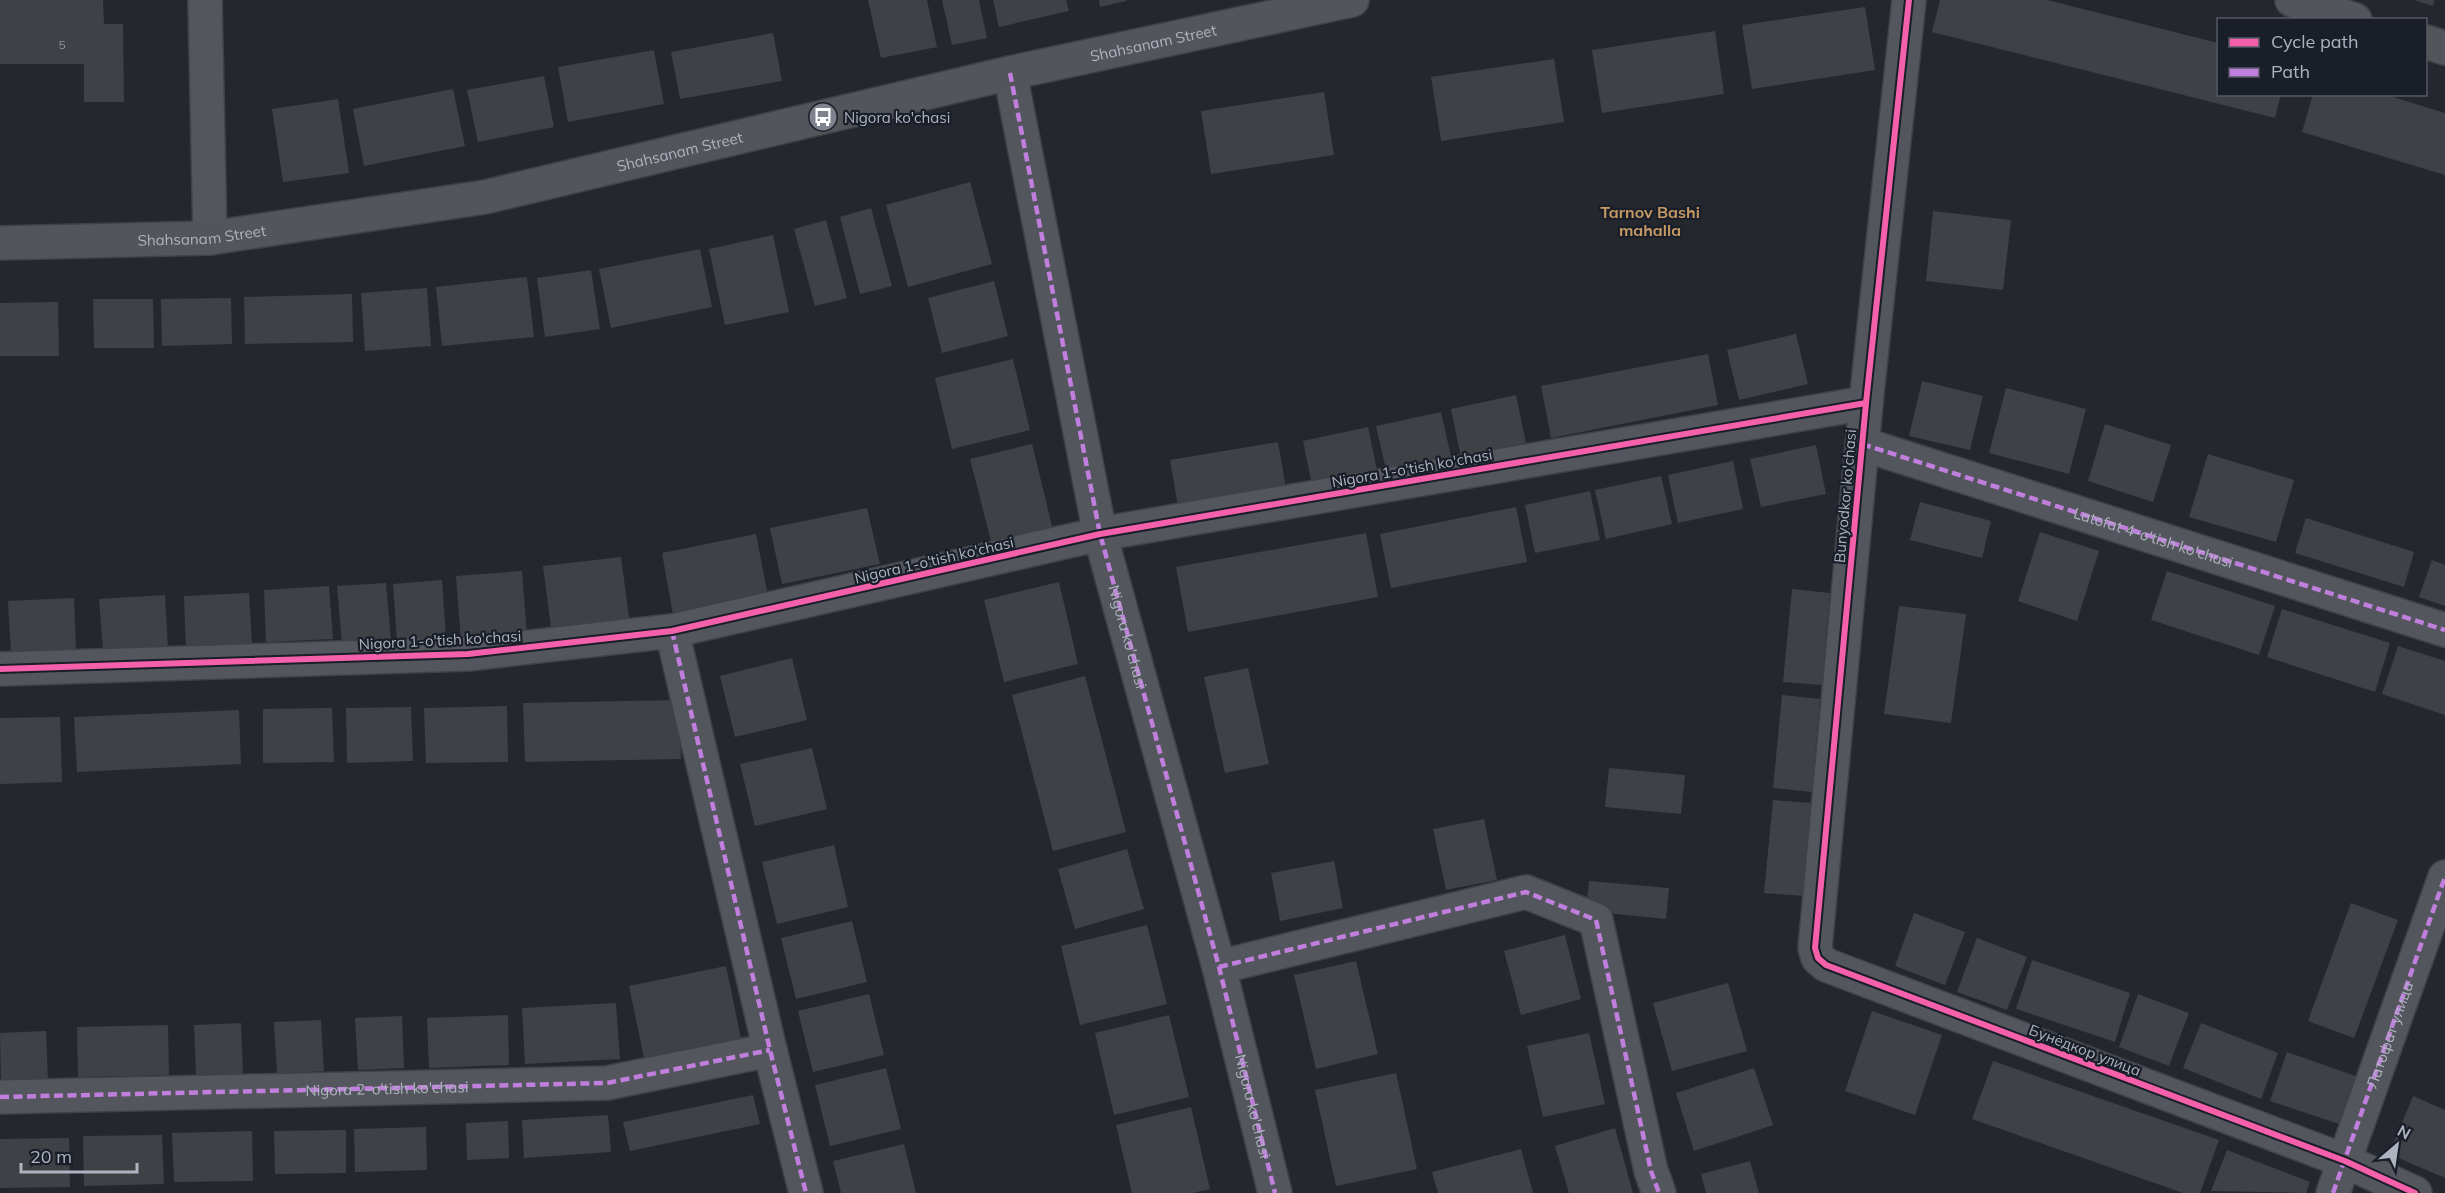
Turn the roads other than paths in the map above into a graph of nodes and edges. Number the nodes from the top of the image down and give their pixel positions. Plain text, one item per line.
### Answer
1 (205, 0) edge
2 (1352, 0) edge
3 (1909, 0) edge
4 (2292, 0) edge
5 (2349, 18) edge
6 (2427, 42) edge
7 (2445, 48) edge
8 (1010, 73) junction
9 (210, 238) junction
10 (0, 243) edge
11 (1866, 402) junction
12 (1862, 444) junction
13 (1100, 534) junction
14 (2445, 630) edge
15 (672, 631) junction
16 (0, 669) edge
17 (2445, 877) edge
18 (1818, 958) joint
19 (1219, 968) junction
20 (770, 1050) junction
21 (0, 1097) edge
22 (2345, 1161) junction
23 (806, 1193) edge
24 (1275, 1193) edge
25 (1659, 1193) edge
26 (2333, 1193) edge
27 (2415, 1193) edge

1 - 9 street
2 - 8 street, Shahsanam Street
3 - 11 street, Bunyodkor ko'chasi
4 - 5 street
6 - 7 street
8 - 9 street, Shahsanam Street
8 - 13 street, Nigora ko'chasi
9 - 10 street, Shahsanam Street
11 - 12 street, Bunyodkor ko'chasi
11 - 13 street, Nigora 1-o'tish ko'chasi
12 - 14 street, Latofat 4-o'tish ko'chasi
12 - 18 street, Bunyodkor ko'chasi
13 - 15 street, Nigora 1-o'tish ko'chasi
13 - 19 street, Nigora ko'chasi
15 - 16 street, Nigora 1-o'tish ko'chasi
15 - 20 street
17 - 22 street, Латофат улица
18 - 22 street, Бунёдкор улица
19 - 24 street, Nigora ko'chasi
19 - 25 street
20 - 21 street, Nigora 2-o'tish ko'chasi
20 - 23 street
22 - 26 street, Латофат улица
22 - 27 street

